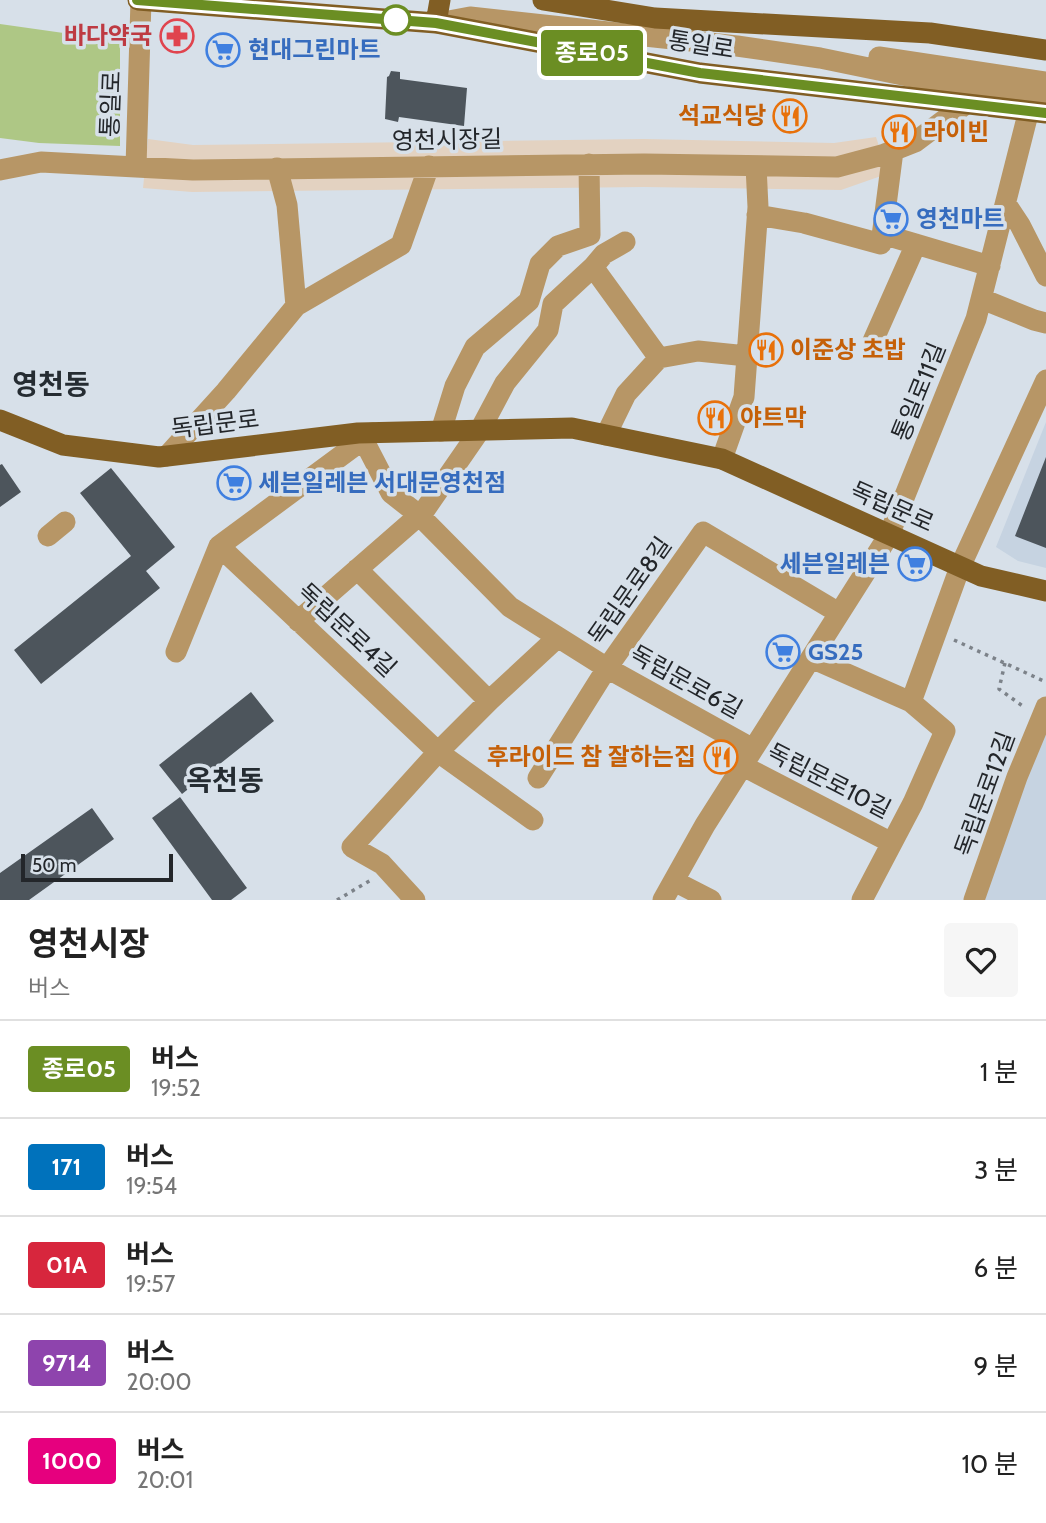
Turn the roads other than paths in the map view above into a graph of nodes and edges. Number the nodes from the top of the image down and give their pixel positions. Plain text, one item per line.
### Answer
1 (139, 0) edge
2 (440, 0) edge
3 (543, 0) edge
4 (655, 18) junction
5 (436, 23) junction
6 (1046, 50) edge
7 (1046, 82) edge
8 (967, 103) junction
9 (1040, 108) edge
10 (892, 151) junction
11 (589, 164) junction
12 (429, 166) junction
13 (755, 166) junction
14 (136, 167) junction
15 (277, 168) junction
16 (0, 170) edge
17 (1006, 204) junction
18 (757, 215) junction
19 (882, 234) junction
20 (590, 235) junction
21 (625, 242) dead end
22 (916, 244) junction
23 (598, 260) junction
24 (990, 266) junction
25 (1046, 276) edge
26 (982, 299) junction
27 (296, 306) junction
28 (1046, 323) edge
29 (873, 341) dead end
30 (747, 356) junction
31 (659, 358) junction
32 (1046, 380) edge
33 (0, 419) edge
34 (480, 430) junction
35 (441, 431) junction
36 (606, 435) junction
37 (367, 436) junction
38 (167, 456) junction
39 (722, 459) junction
40 (419, 514) junction
41 (65, 522) dead end
42 (889, 535) junction
43 (48, 536) dead end
44 (219, 546) junction
45 (960, 567) junction
46 (357, 569) junction
47 (1046, 591) edge
48 (839, 613) junction
49 (298, 621) junction
50 (558, 637) junction
51 (176, 652) dead end
52 (811, 658) junction
53 (607, 668) junction
54 (489, 701) junction
55 (911, 702) junction
56 (1043, 713) edge
57 (438, 752) junction
58 (748, 757) junction
59 (538, 778) dead end
60 (533, 820) dead end
61 (892, 843) junction
62 (674, 881) junction
63 (415, 900) edge
64 (663, 900) edge
65 (711, 900) edge
66 (862, 900) edge
67 (974, 900) edge

1 - 5 main road, 통일로
1 - 14 street, 통일로
2 - 5 main road
3 - 4 main road, 통일로
4 - 6 main road, 통일로
4 - 7 street
5 - 8 main road, 통일로
5 - 9 street
8 - 9 main road, 통일로
8 - 10 street, 영천시장길
9 - 17 street, 통일로11길
10 - 13 street, 영천시장길
10 - 19 street
11 - 12 street, 영천시장길
11 - 13 street, 영천시장길
11 - 20 street
12 - 15 street, 영천시장길
12 - 27 street
13 - 18 street
14 - 15 street, 영천시장길
14 - 16 street, 영천시장길
15 - 27 street
17 - 24 street, 통일로11길
17 - 25 street
18 - 19 street
18 - 30 street
19 - 22 street
20 - 23 street
20 - 35 street
21 - 23 street
22 - 24 street
22 - 29 street
23 - 31 street
23 - 34 street
24 - 26 street, 통일로11길
26 - 28 street
26 - 42 street, 통일로11길
27 - 38 street
30 - 31 street
30 - 39 street
31 - 36 street
32 - 45 street
33 - 38 main road, 독립문로
34 - 35 main road, 독립문로
34 - 36 main road, 독립문로
34 - 40 street
35 - 37 main road, 독립문로
36 - 39 main road, 독립문로
37 - 38 main road, 독립문로
37 - 40 street, 독립문로6길
37 - 44 street
39 - 42 main road, 독립문로
40 - 46 street
40 - 50 street, 독립문로6길
41 - 43 street
42 - 45 main road, 독립문로
42 - 48 street
44 - 49 street, 독립문로4길
44 - 51 street
45 - 47 main road, 독립문로
45 - 55 street
46 - 49 street
46 - 54 street
48 - 52 street
48 - 53 street, 독립문로8길
49 - 57 street, 독립문로4길
50 - 53 street, 독립문로6길
50 - 54 street
52 - 55 street, 독립문로10길
52 - 58 street
53 - 58 street, 독립문로6길
53 - 59 street, 독립문로8길
54 - 57 street
55 - 61 street, 독립문로10길
56 - 67 street, 독립문로12길
57 - 60 street, 독립문로4길
57 - 63 street
58 - 61 street, 독립문로10길
58 - 62 street
61 - 66 street, 독립문로10길
62 - 64 street
62 - 65 street

